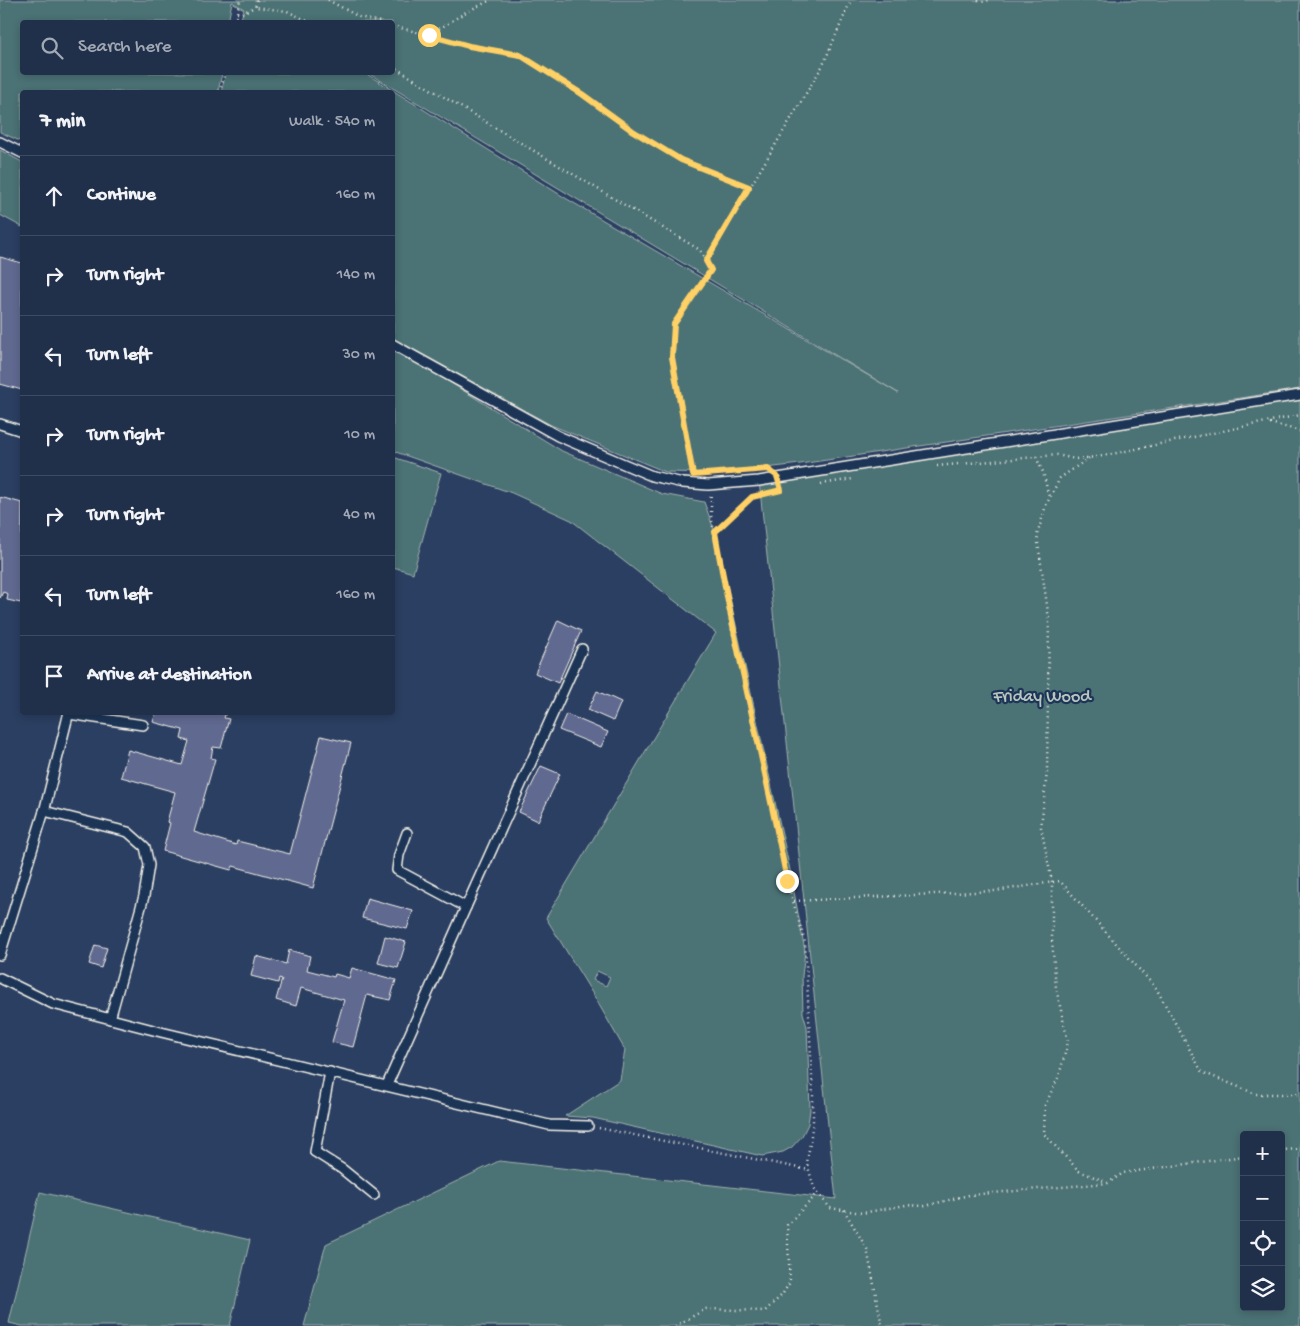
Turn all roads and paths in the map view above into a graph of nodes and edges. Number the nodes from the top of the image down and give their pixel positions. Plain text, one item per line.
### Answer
1 (240, 0) edge
2 (257, 0) edge
3 (328, 0) edge
4 (491, 0) edge
5 (851, 0) edge
6 (978, 0) edge
7 (989, 0) edge
8 (255, 7) junction
9 (237, 13) junction
10 (235, 20) edge
11 (306, 20) edge
12 (372, 20) edge
13 (395, 27) edge
14 (429, 35) junction
15 (395, 68) edge
16 (224, 75) edge
17 (220, 90) edge
18 (0, 142) edge
19 (20, 152) edge
20 (749, 187) junction
21 (706, 261) junction
22 (395, 346) edge
23 (1300, 395) edge
24 (1300, 415) edge
25 (1269, 422) junction
26 (0, 424) edge
27 (20, 429) edge
28 (1300, 431) edge
29 (1036, 456) junction
30 (1089, 458) junction
31 (930, 467) dead end
32 (693, 475) dead end
33 (858, 478) dead end
34 (711, 485) junction
35 (812, 486) dead end
36 (772, 491) dead end
37 (1049, 498) junction
38 (715, 532) junction
39 (582, 649) dead end
40 (68, 715) edge
41 (81, 715) edge
42 (142, 725) dead end
43 (44, 811) junction
44 (407, 833) dead end
45 (1052, 882) junction
46 (794, 901) junction
47 (466, 907) junction
48 (0, 955) edge
49 (0, 978) edge
50 (110, 1018) junction
51 (330, 1072) junction
52 (387, 1084) junction
53 (1300, 1094) edge
54 (588, 1126) joint
55 (1300, 1149) edge
56 (1285, 1150) edge
57 (1240, 1157) edge
58 (809, 1170) junction
59 (1108, 1183) junction
60 (818, 1193) junction
61 (374, 1195) dead end
62 (844, 1210) junction
63 (675, 1326) edge
64 (882, 1326) edge

1 - 9 path
2 - 8 path
3 - 12 path
4 - 14 path
5 - 20 path
6 - 7 path
8 - 9 path
8 - 11 path
9 - 10 path
13 - 14 path
14 - 20 path
15 - 21 path
16 - 17 path
18 - 19 lane
20 - 21 path
21 - 32 path
22 - 34 lane
23 - 34 lane
24 - 25 path
25 - 28 path
25 - 30 path
26 - 27 lane
29 - 30 path
29 - 31 path
29 - 37 path
30 - 37 path
33 - 35 path
34 - 38 path
36 - 38 path
37 - 45 path
38 - 46 path
39 - 47 lane
40 - 43 lane
41 - 42 lane
43 - 48 lane
43 - 50 lane
44 - 47 lane
45 - 46 path
45 - 53 path
45 - 59 path
46 - 58 path
47 - 52 lane
49 - 50 lane
50 - 51 lane
51 - 52 lane
51 - 61 lane
52 - 54 lane
54 - 58 path
55 - 56 path
57 - 59 path
58 - 60 path
59 - 62 path
60 - 62 path
60 - 63 path
62 - 64 path

